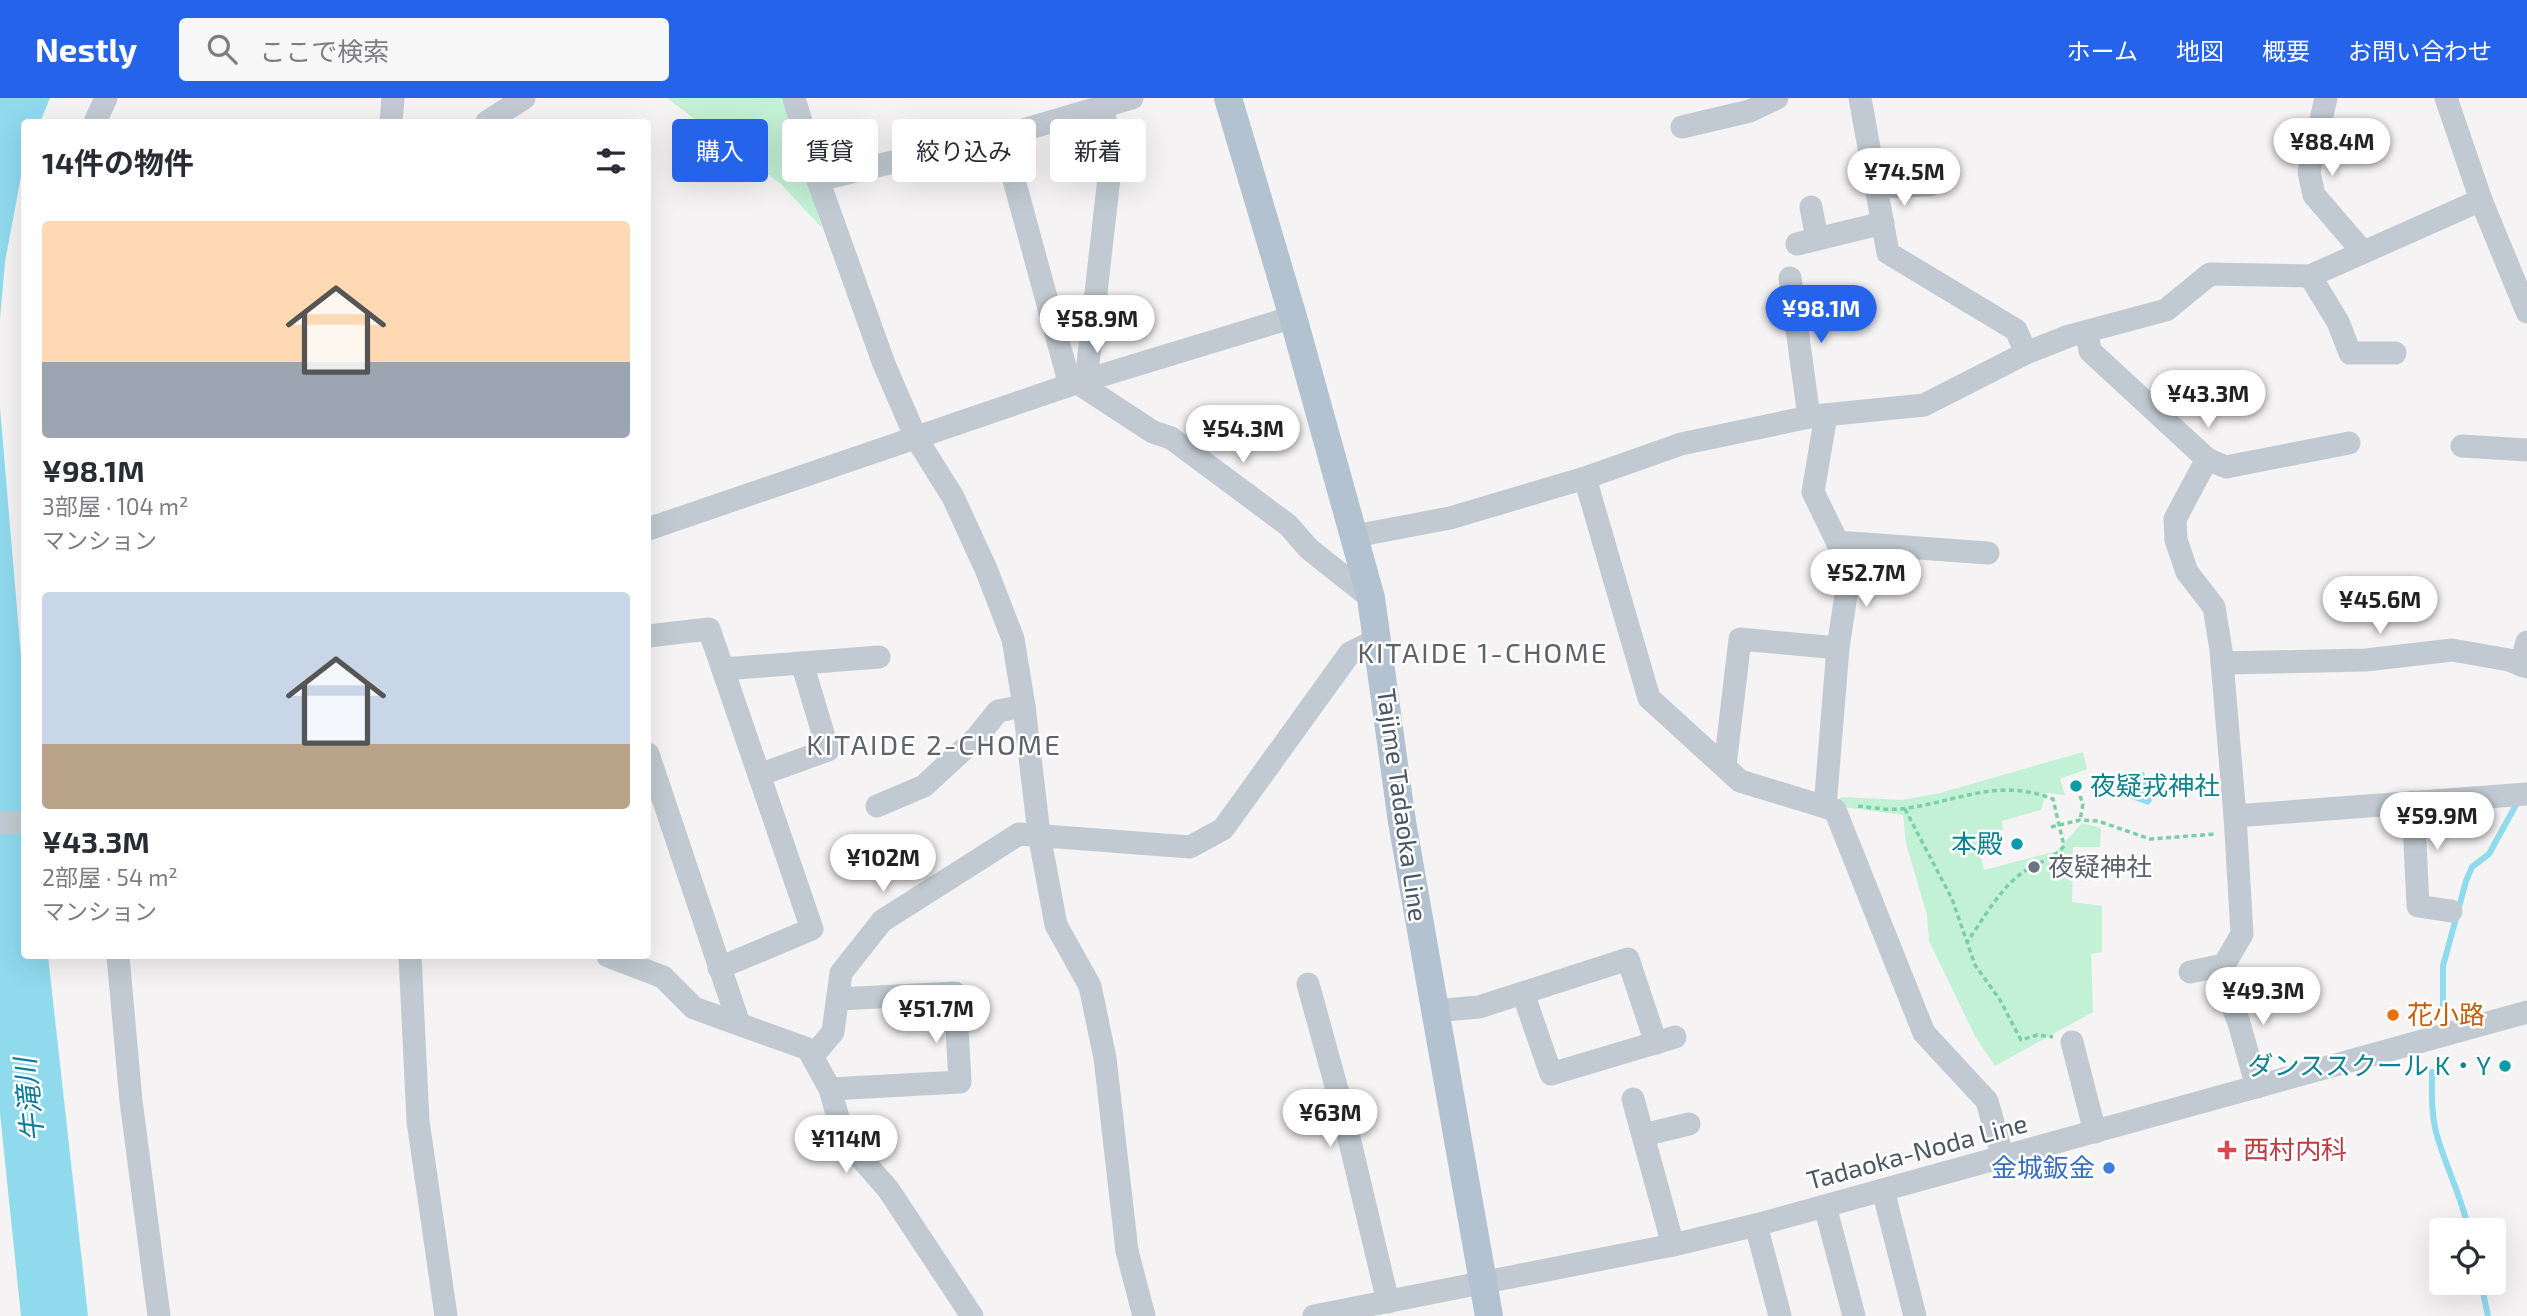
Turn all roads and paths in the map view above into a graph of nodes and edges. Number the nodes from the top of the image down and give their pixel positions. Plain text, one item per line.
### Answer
1 (106, 98) edge
2 (393, 98) edge
3 (524, 98) edge
4 (794, 98) edge
5 (1132, 98) edge
6 (1228, 98) edge
7 (1777, 98) edge
8 (1860, 98) edge
9 (2326, 98) edge
10 (2446, 98) edge
11 (1101, 107) junction
12 (96, 119) edge
13 (391, 119) edge
14 (492, 119) edge
15 (800, 119) edge
16 (1036, 126) edge
17 (1682, 127) dead end
18 (819, 182) edge
19 (1016, 182) edge
20 (1930, 185) dead end
21 (1876, 187) junction
22 (2481, 200) junction
23 (1811, 207) dead end
24 (1882, 223) junction
25 (2363, 252) junction
26 (2310, 276) junction
27 (1790, 278) dead end
28 (2520, 279) edge
29 (2527, 312) edge
30 (1293, 317) junction
31 (2087, 332) junction
32 (2026, 353) junction
33 (2395, 353) dead end
34 (1078, 383) junction
35 (1818, 416) junction
36 (916, 438) junction
37 (2349, 443) dead end
38 (2462, 446) dead end
39 (2527, 450) edge
40 (2207, 459) junction
41 (1585, 478) junction
42 (651, 527) edge
43 (1355, 536) junction
44 (1837, 542) junction
45 (1988, 553) dead end
46 (1371, 598) junction
47 (651, 636) edge
48 (1378, 639) junction
49 (2527, 642) edge
50 (1838, 648) junction
51 (878, 657) dead end
52 (802, 663) junction
53 (2222, 663) junction
54 (2524, 666) edge
55 (723, 669) junction
56 (1024, 706) junction
57 (651, 763) edge
58 (1725, 766) junction
59 (759, 775) junction
60 (2527, 794) edge
61 (2080, 796) dead end
62 (2413, 802) junction
63 (877, 806) dead end
64 (1825, 807) junction
65 (1905, 809) junction
66 (2235, 816) junction
67 (2080, 820) junction
68 (0, 822) edge
69 (21, 822) edge
70 (2059, 825) junction
71 (2051, 827) dead end
72 (1039, 834) junction
73 (2451, 911) dead end
74 (1967, 942) junction
75 (118, 959) edge
76 (410, 959) edge
77 (616, 959) edge
78 (719, 968) junction
79 (2190, 972) dead end
80 (2223, 981) dead end
81 (1308, 984) dead end
82 (1522, 993) junction
83 (838, 999) junction
84 (1434, 1011) junction
85 (2527, 1012) edge
86 (739, 1024) junction
87 (2071, 1042) joint
88 (813, 1056) junction
89 (2257, 1087) junction
90 (830, 1089) junction
91 (1633, 1099) dead end
92 (1689, 1124) dead end
93 (2095, 1132) junction
94 (1643, 1135) junction
95 (2003, 1158) junction
96 (1883, 1190) junction
97 (1825, 1206) junction
98 (1756, 1225) junction
99 (1673, 1245) junction
100 (1484, 1283) junction
101 (1388, 1302) junction
102 (159, 1316) edge
103 (446, 1316) edge
104 (972, 1316) edge
105 (1144, 1316) edge
106 (1314, 1316) edge
107 (1489, 1316) edge
108 (1780, 1316) edge
109 (1854, 1316) edge
110 (1915, 1316) edge

1 - 12 street
2 - 13 street
3 - 14 street
4 - 15 street
5 - 11 street
6 - 30 main road, Tajime Tadaoka Line
7 - 17 street
8 - 21 street
9 - 25 street
10 - 22 street
11 - 16 street
11 - 34 street
18 - 36 street
19 - 34 street
20 - 21 street
21 - 24 street
22 - 25 street
22 - 28 street
23 - 24 street
24 - 32 street
25 - 26 street
26 - 31 street
26 - 33 street
27 - 35 street
28 - 29 street
30 - 34 street
30 - 43 main road, Tajime Tadaoka Line
31 - 32 street
31 - 40 street
32 - 35 street
34 - 36 street
34 - 46 street
35 - 41 street
35 - 44 street
36 - 42 street
36 - 56 street
37 - 40 street
38 - 39 street
40 - 53 street
41 - 43 street
41 - 58 street
43 - 46 main road, Tajime Tadaoka Line
44 - 45 street
44 - 50 street
46 - 48 main road, Tajime Tadaoka Line
47 - 55 street
48 - 72 street
48 - 84 main road, Tajime Tadaoka Line
49 - 54 street
50 - 58 street
50 - 64 street
51 - 52 street
52 - 55 street
52 - 59 street
53 - 54 street
53 - 66 street
55 - 59 street
56 - 63 street
56 - 72 street
57 - 78 street
58 - 64 street
59 - 78 street
60 - 62 street
61 - 67 path
62 - 66 street
62 - 73 street
64 - 65 path
64 - 95 street
65 - 70 path
65 - 74 path
66 - 67 path
66 - 79 street
67 - 70 path
68 - 69 street
70 - 71 path
70 - 74 path
72 - 83 street
72 - 105 street
74 - 87 path
75 - 102 street
76 - 103 street
77 - 86 street
78 - 86 street
80 - 89 street
81 - 101 street
82 - 82 street
82 - 84 street
83 - 88 street
83 - 90 street
84 - 100 main road, Tajime Tadaoka Line
85 - 89 street, Tadaoka-Noda Line
86 - 88 street
87 - 93 street
88 - 90 street
89 - 93 street, Tadaoka-Noda Line
90 - 104 street
91 - 94 street
92 - 94 street
93 - 95 street, Tadaoka-Noda Line
94 - 99 street
95 - 96 street, Tadaoka-Noda Line
96 - 97 street, Tadaoka-Noda Line
96 - 110 street
97 - 98 street, Tadaoka-Noda Line
97 - 109 street
98 - 99 street, Tadaoka-Noda Line
98 - 108 street
99 - 100 street, Tadaoka-Noda Line
100 - 101 street, Tadaoka-Noda Line
100 - 107 main road, Tajime Tadaoka Line
101 - 106 street, Tadaoka-Noda Line

